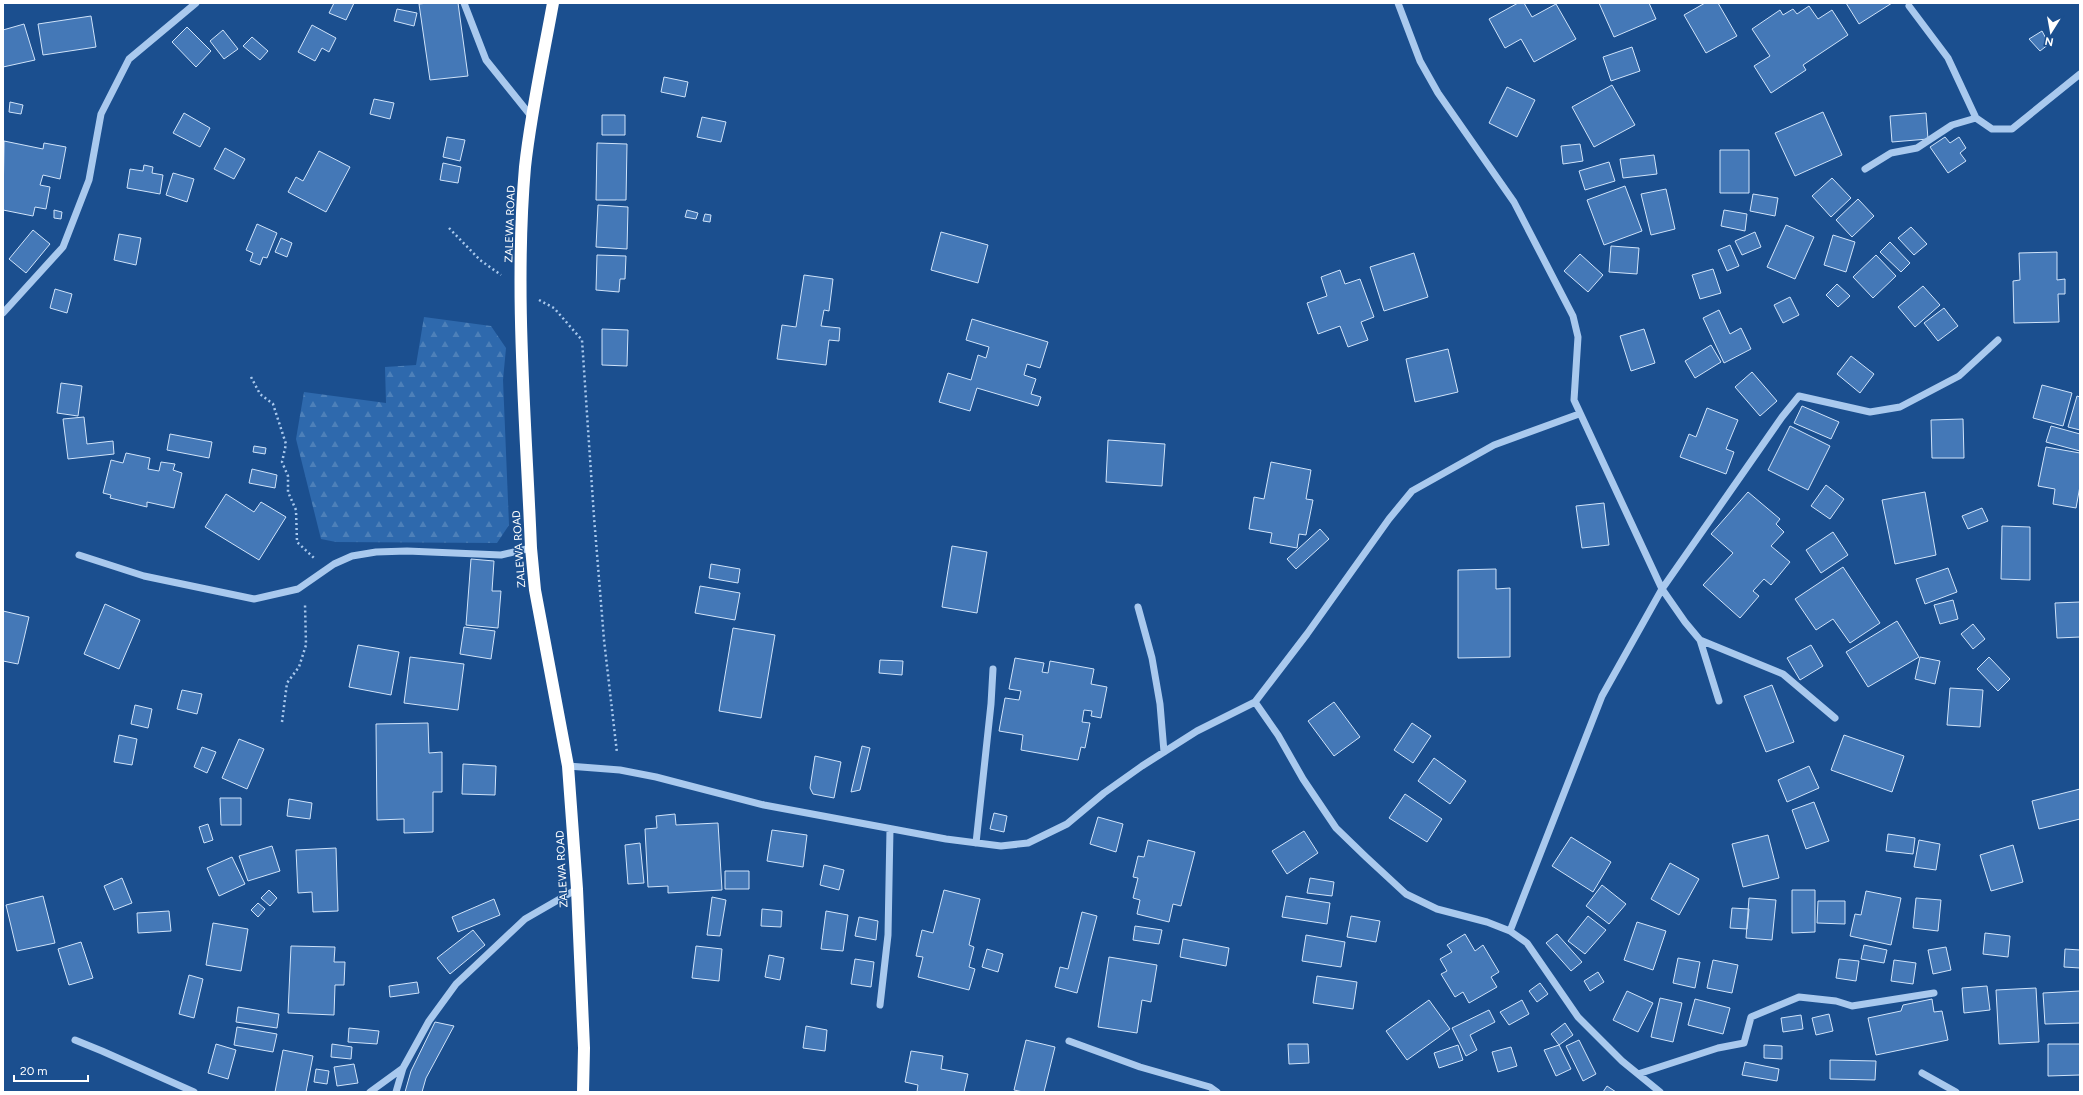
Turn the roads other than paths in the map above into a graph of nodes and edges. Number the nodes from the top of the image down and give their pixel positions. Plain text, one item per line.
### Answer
1 (196, 3) edge
2 (464, 3) edge
3 (553, 3) edge
4 (1398, 3) edge
5 (1909, 6) dead end
6 (2080, 74) edge
7 (531, 116) junction
8 (1976, 118) junction
9 (1865, 169) dead end
10 (3, 313) edge
11 (1998, 340) dead end
12 (1579, 414) junction
13 (531, 548) junction
14 (79, 555) dead end
15 (1662, 589) junction
16 (1138, 607) dead end
17 (1700, 640) junction
18 (993, 669) dead end
19 (1719, 701) dead end
20 (1255, 702) junction
21 (1835, 718) dead end
22 (1164, 752) junction
23 (568, 766) junction
24 (890, 829) junction
25 (976, 843) junction
26 (577, 889) junction
27 (1510, 931) junction
28 (1934, 994) dead end
29 (880, 1006) dead end
30 (75, 1040) dead end
31 (1069, 1041) dead end
32 (403, 1068) junction
33 (1922, 1072) dead end
34 (1638, 1074) junction
35 (194, 1092) edge
36 (370, 1092) edge
37 (396, 1092) edge
38 (583, 1092) edge
39 (1217, 1092) edge
40 (1660, 1092) edge
41 (1956, 1092) edge

1 - 10 street
2 - 7 street
3 - 7 highway, ZALEWA ROAD
4 - 12 street
5 - 8 street
6 - 8 street
7 - 13 highway, ZALEWA ROAD
8 - 9 street
11 - 15 street
12 - 15 street
12 - 20 street
13 - 14 street
13 - 23 highway, ZALEWA ROAD
15 - 17 street
15 - 27 street
16 - 22 street
17 - 19 street
17 - 21 street
18 - 25 street
20 - 22 street
20 - 27 street
22 - 25 street
23 - 24 street
23 - 26 highway, ZALEWA ROAD
24 - 25 street
24 - 29 street
26 - 32 street
26 - 38 highway, ZALEWA ROAD
27 - 34 street
28 - 34 street
30 - 35 street
31 - 39 street
32 - 36 street
32 - 37 street
33 - 41 street
34 - 40 street

